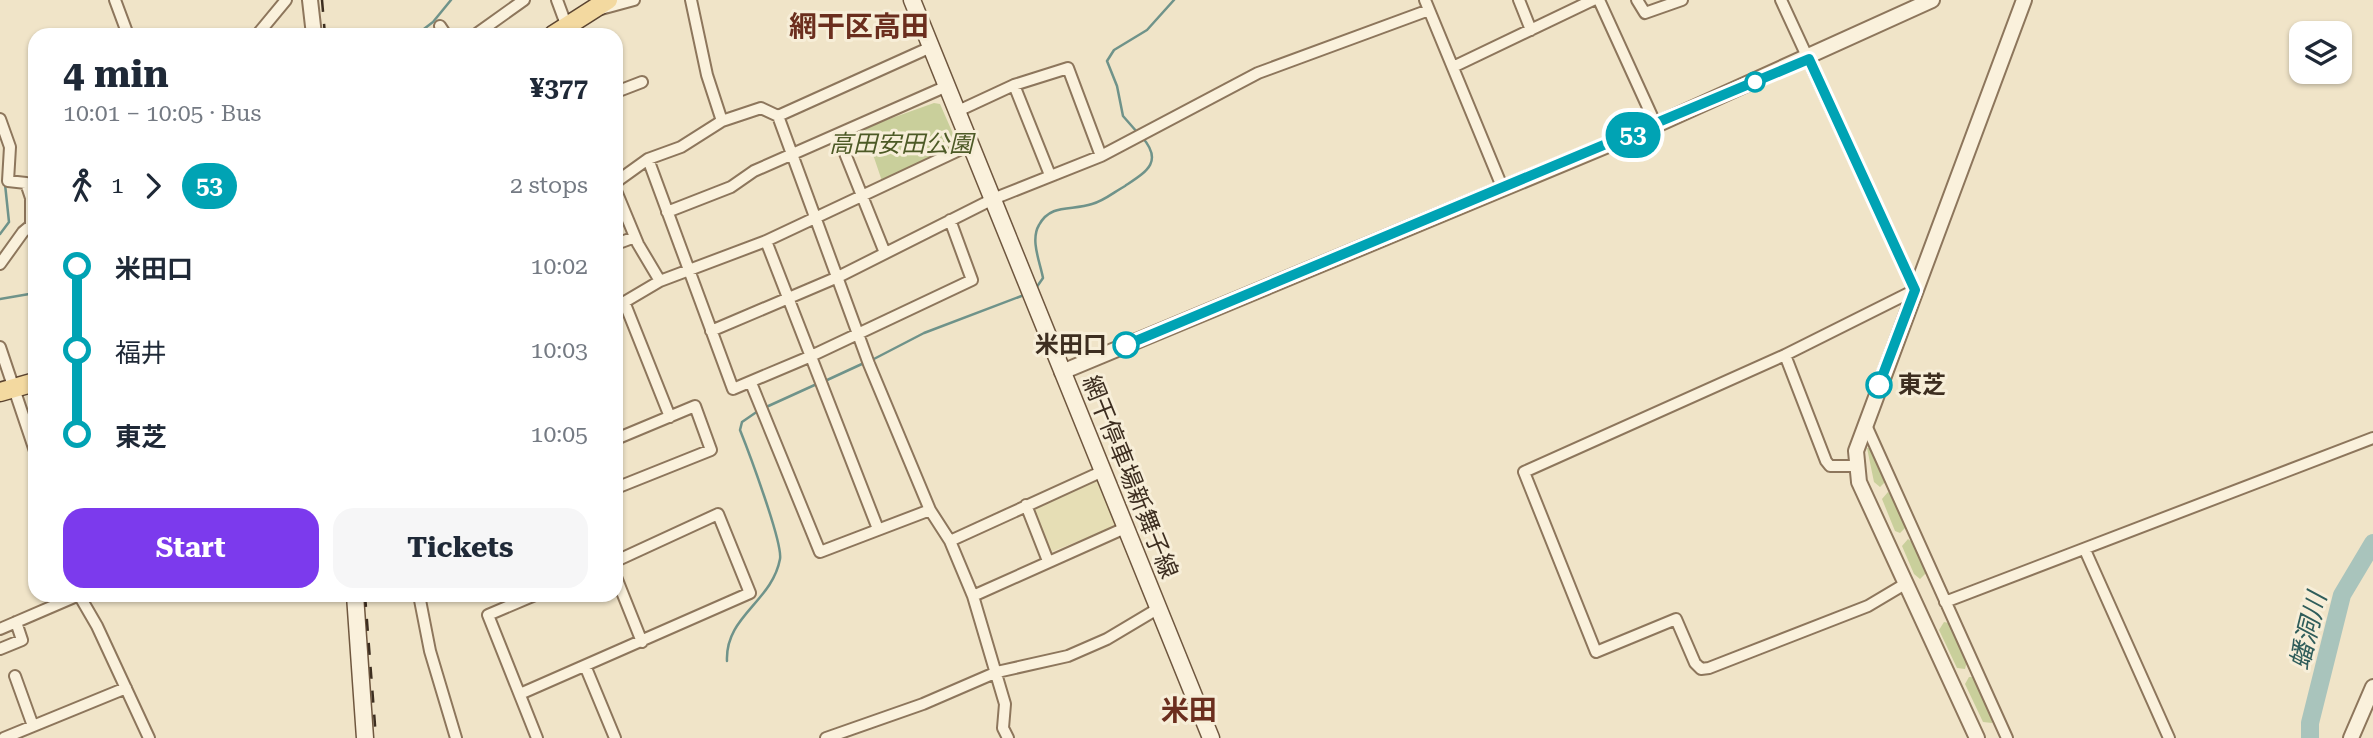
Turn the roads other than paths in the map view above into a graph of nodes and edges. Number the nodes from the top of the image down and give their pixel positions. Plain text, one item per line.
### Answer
1 (115, 0) edge
2 (286, 0) edge
3 (310, 0) edge
4 (524, 0) edge
5 (557, 0) edge
6 (634, 0) edge
7 (691, 0) edge
8 (912, 0) edge
9 (1520, 0) edge
10 (1593, 0) edge
11 (1599, 0) edge
12 (1637, 0) edge
13 (1682, 0) edge
14 (1781, 0) edge
15 (1932, 0) edge
16 (2024, 0) edge
17 (602, 5) edge
18 (1427, 5) edge
19 (125, 28) edge
20 (263, 28) edge
21 (313, 28) edge
22 (485, 28) edge
23 (560, 28) edge
24 (565, 28) edge
25 (1531, 30) junction
26 (931, 47) junction
27 (1809, 59) junction
28 (1453, 67) junction
29 (642, 82) dead end
30 (1014, 85) junction
31 (947, 86) junction
32 (623, 89) edge
33 (958, 111) junction
34 (778, 116) junction
35 (0, 119) edge
36 (722, 121) junction
37 (1656, 125) junction
38 (838, 135) junction
39 (971, 145) junction
40 (791, 156) junction
41 (1101, 156) junction
42 (648, 159) junction
43 (1050, 175) junction
44 (623, 177) edge
45 (28, 189) edge
46 (1503, 189) junction
47 (863, 197) junction
48 (993, 199) junction
49 (623, 208) edge
50 (667, 212) junction
51 (815, 218) junction
52 (950, 220) junction
53 (28, 230) edge
54 (635, 237) junction
55 (623, 241) edge
56 (766, 241) junction
57 (885, 253) junction
58 (0, 264) edge
59 (689, 272) junction
60 (838, 277) junction
61 (660, 281) junction
62 (1915, 290) junction
63 (788, 298) junction
64 (623, 305) edge
65 (623, 310) edge
66 (712, 331) junction
67 (857, 333) junction
68 (0, 347) edge
69 (1785, 355) junction
70 (809, 358) junction
71 (1062, 372) junction
72 (751, 383) junction
73 (28, 384) edge
74 (7, 390) edge
75 (670, 416) junction
76 (1865, 423) junction
77 (28, 436) edge
78 (623, 436) edge
79 (2373, 438) edge
80 (1856, 466) junction
81 (1103, 471) junction
82 (623, 485) edge
83 (1026, 505) junction
84 (930, 510) junction
85 (1125, 527) junction
86 (878, 528) junction
87 (950, 541) junction
88 (2085, 550) junction
89 (623, 558) edge
90 (1048, 561) junction
91 (1905, 584) junction
92 (623, 594) edge
93 (973, 596) junction
94 (63, 602) edge
95 (83, 602) edge
96 (355, 602) edge
97 (420, 602) edge
98 (519, 602) edge
99 (1945, 602) junction
100 (1159, 608) junction
101 (16, 622) junction
102 (0, 629) edge
103 (642, 642) junction
104 (0, 649) edge
105 (586, 668) junction
106 (997, 673) junction
107 (15, 676) dead end
108 (2373, 687) edge
109 (126, 688) junction
110 (520, 694) junction
111 (33, 726) junction
112 (4, 738) edge
113 (149, 738) edge
114 (365, 738) edge
115 (456, 738) edge
116 (537, 738) edge
117 (615, 738) edge
118 (826, 738) edge
119 (1008, 738) edge
120 (1211, 738) edge
121 (1977, 738) edge
122 (2007, 738) edge
123 (2169, 738) edge
124 (2351, 738) edge

1 - 19 street
2 - 20 street
3 - 21 street
4 - 22 street
5 - 23 street
6 - 17 street
7 - 36 street
8 - 26 main road, 網干停車場新舞子線
9 - 25 street
10 - 25 street
11 - 37 street
12 - 13 street
14 - 27 street
15 - 27 street
16 - 62 street
17 - 24 main road
18 - 28 street
18 - 41 street
25 - 28 street
26 - 31 main road, 網干停車場新舞子線
26 - 34 street
27 - 37 street
27 - 62 street
28 - 46 street
29 - 32 street
30 - 33 street
30 - 41 street
30 - 43 street
31 - 33 main road, 網干停車場新舞子線
31 - 38 street
33 - 39 main road, 網干停車場新舞子線
34 - 36 street
34 - 40 street
35 - 45 street
36 - 42 street
37 - 46 street
38 - 40 street
38 - 47 street
39 - 47 street
39 - 48 main road, 網干停車場新舞子線
40 - 50 street
40 - 51 street
41 - 43 street
42 - 44 street
42 - 50 street
43 - 48 street
46 - 71 street
47 - 51 street
47 - 57 street
48 - 52 street
48 - 71 main road, 網干停車場新舞子線
49 - 54 street
50 - 59 street
51 - 56 street
51 - 60 street
52 - 57 street
52 - 67 street
53 - 58 street
54 - 55 street
54 - 61 street
56 - 59 street
56 - 63 street
57 - 60 street
59 - 61 street
59 - 66 street
60 - 63 street
60 - 67 street
61 - 64 street
62 - 69 street
62 - 76 street
63 - 66 street
63 - 70 street
65 - 75 street
66 - 72 street
67 - 70 street
67 - 84 street
68 - 74 street
69 - 80 street
69 - 91 street
70 - 72 street
70 - 86 street
71 - 81 main road, 網干停車場新舞子線
72 - 86 street
73 - 74 main road
74 - 77 street
75 - 78 street
75 - 82 street
76 - 80 street
76 - 99 street
79 - 88 street
80 - 91 street
81 - 83 street
81 - 85 main road, 網干停車場新舞子線
83 - 87 street
83 - 90 street
84 - 86 street
84 - 87 street
85 - 90 street
85 - 100 main road, 網干停車場新舞子線
87 - 93 street
88 - 99 street
88 - 123 street
89 - 103 street
90 - 93 street
91 - 121 street
92 - 103 street
93 - 106 street
94 - 101 street
95 - 109 street
96 - 114 main road
97 - 115 street
98 - 110 street
99 - 122 street
100 - 106 street
100 - 120 main road, 網干停車場新舞子線
101 - 102 street
101 - 104 street
103 - 105 street
105 - 110 street
105 - 117 street
106 - 118 street
106 - 119 street
107 - 111 street
108 - 124 street
109 - 111 street
109 - 113 street
110 - 116 street
111 - 112 street

